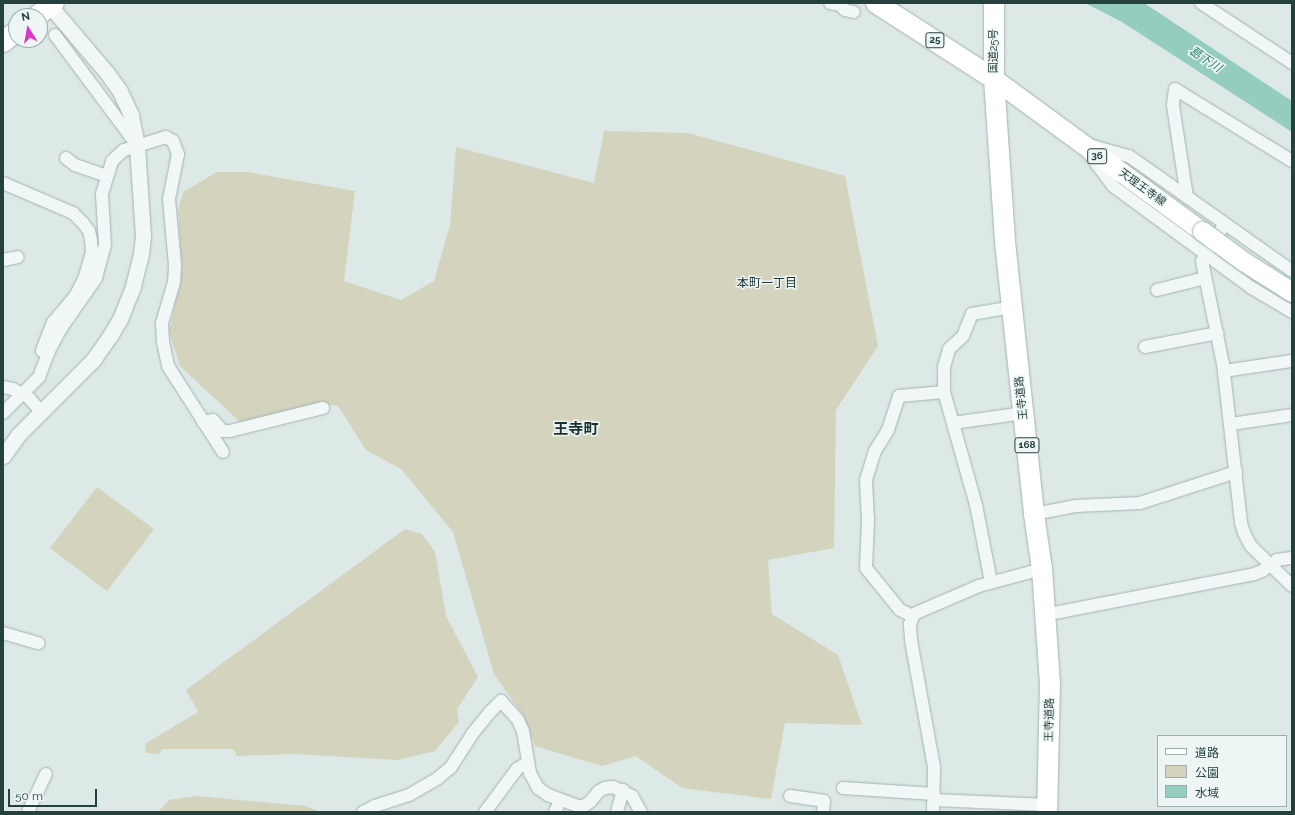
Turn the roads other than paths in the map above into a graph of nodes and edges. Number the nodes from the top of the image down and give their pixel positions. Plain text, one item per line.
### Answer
1 (830, 3) edge
2 (876, 3) edge
3 (994, 3) edge
4 (1202, 3) edge
5 (48, 9) edge
6 (854, 12) dead end
7 (55, 35) dead end
8 (1292, 63) edge
9 (994, 79) junction
10 (1080, 143) junction
11 (137, 146) junction
12 (66, 158) dead end
13 (1292, 161) edge
14 (107, 176) junction
15 (3, 183) edge
16 (1187, 197) junction
17 (1224, 224) junction
18 (1205, 254) junction
19 (18, 257) dead end
20 (3, 260) edge
21 (1292, 271) edge
22 (1205, 278) junction
23 (1157, 290) dead end
24 (1292, 292) edge
25 (1013, 307) junction
26 (1292, 312) edge
27 (1218, 333) junction
28 (1145, 347) dead end
29 (1292, 361) edge
30 (1224, 371) junction
31 (3, 387) edge
32 (944, 392) junction
33 (22, 394) junction
34 (323, 408) dead end
35 (41, 412) junction
36 (3, 413) edge
37 (1024, 413) junction
38 (1292, 414) edge
39 (203, 422) junction
40 (953, 423) junction
41 (1231, 424) junction
42 (223, 452) dead end
43 (3, 456) edge
44 (1236, 472) junction
45 (1034, 514) junction
46 (1292, 558) edge
47 (1270, 565) junction
48 (1042, 569) junction
49 (991, 582) junction
50 (1292, 586) edge
51 (1044, 615) junction
52 (913, 616) junction
53 (3, 633) edge
54 (39, 643) dead end
55 (528, 762) junction
56 (46, 774) dead end
57 (843, 788) dead end
58 (623, 790) junction
59 (790, 796) dead end
60 (934, 797) junction
61 (560, 800) junction
62 (1047, 808) edge
63 (28, 812) edge
64 (363, 812) edge
65 (485, 812) edge
66 (555, 812) edge
67 (617, 812) edge
68 (640, 812) edge
69 (823, 812) edge
70 (933, 812) edge

1 - 6 street
2 - 9 highway, 国道25号 / 25
3 - 9 highway, 国道25号
4 - 8 street
5 - 11 street
7 - 11 street
9 - 10 main road, 天理王寺線 / 36
9 - 25 highway, 王寺道路 / 168
10 - 16 street
10 - 18 street
10 - 24 main road, 天理王寺線 / 36, bridge
11 - 14 street
11 - 35 street
11 - 39 street
12 - 14 street
13 - 16 street
14 - 33 street
15 - 33 street
16 - 17 street
17 - 18 street
17 - 21 street
18 - 22 street
18 - 26 street
19 - 20 street
22 - 23 street
22 - 27 street
25 - 32 street
25 - 37 highway, 王寺道路 / 168
27 - 28 street
27 - 30 street
29 - 30 street
30 - 41 street
31 - 33 street
32 - 40 street
32 - 52 street
33 - 35 street
33 - 36 street
34 - 39 street
35 - 43 street
37 - 40 street
37 - 45 highway, 王寺道路 / 168
38 - 41 street
39 - 42 street
40 - 49 street
41 - 44 street
44 - 45 street
44 - 47 street
45 - 48 highway, 王寺道路 / 168
46 - 47 street
47 - 50 street
47 - 51 street
48 - 49 street
48 - 51 highway, 王寺道路 / 168
49 - 52 street
51 - 62 highway, 王寺道路 / 168
52 - 60 street
53 - 54 street
55 - 61 street
55 - 64 street
55 - 65 street
56 - 63 street
57 - 60 street
58 - 61 street
58 - 67 street
58 - 68 street
59 - 69 street
60 - 62 street
60 - 70 street
61 - 66 street

